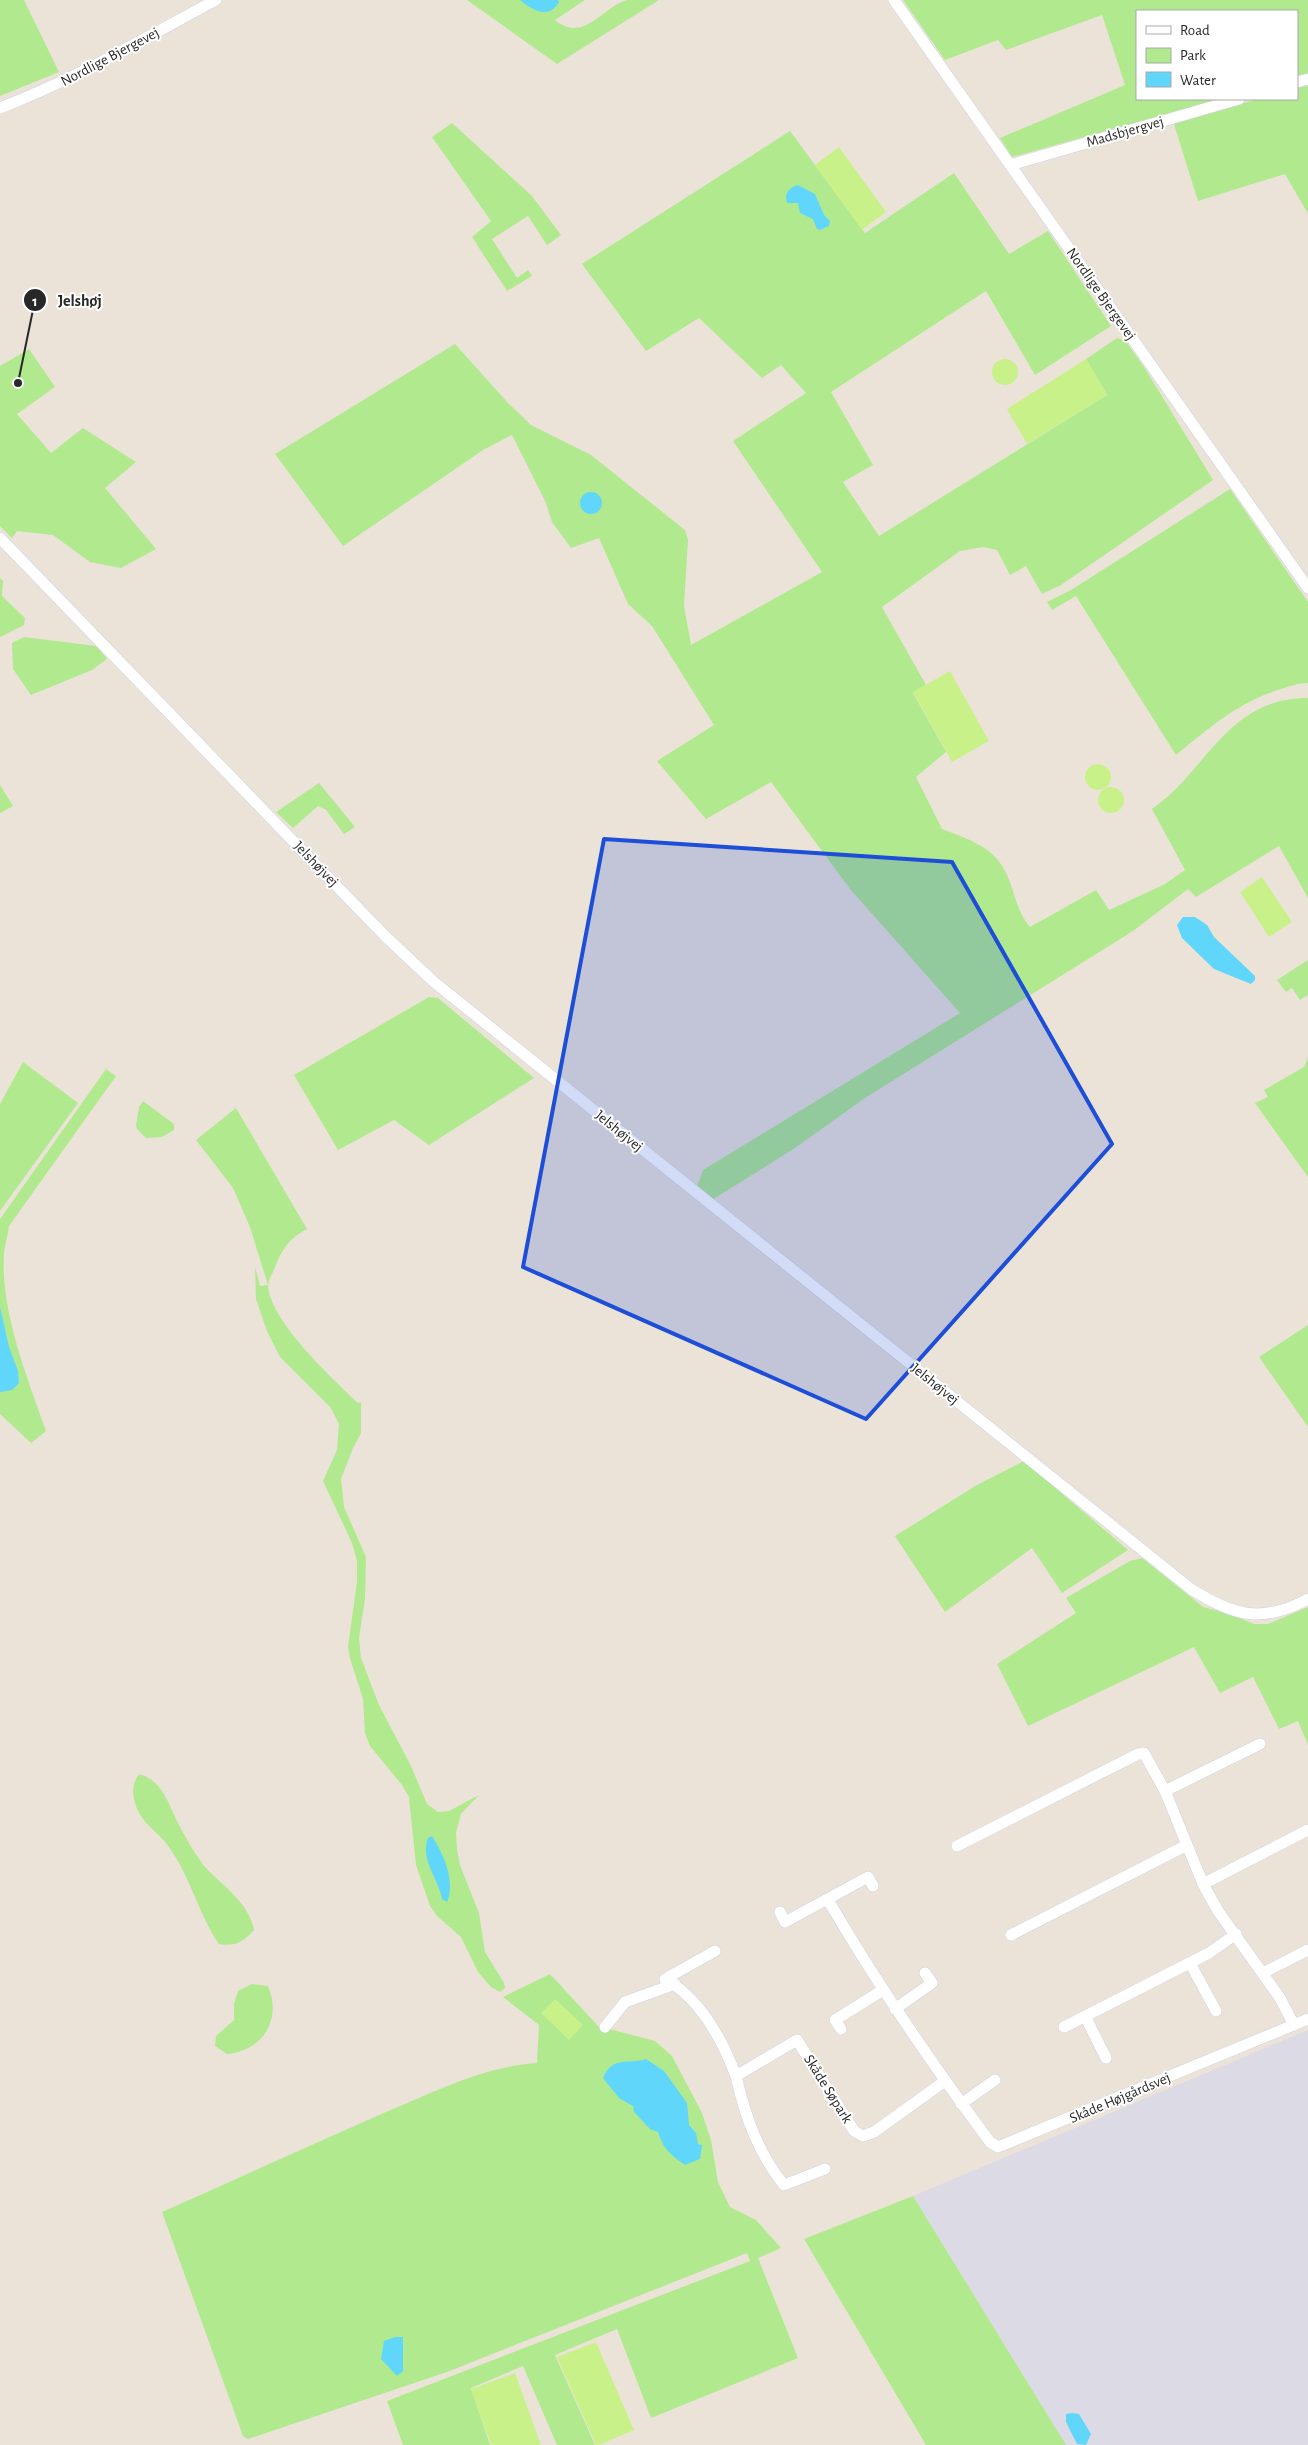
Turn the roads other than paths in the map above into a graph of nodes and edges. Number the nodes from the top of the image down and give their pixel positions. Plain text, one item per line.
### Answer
1 (216, 0) edge
2 (894, 0) edge
3 (1236, 100) edge
4 (0, 108) edge
5 (1010, 165) junction
6 (0, 538) edge
7 (1308, 588) edge
8 (1308, 1599) edge
9 (1260, 1744) dead end
10 (1164, 1791) junction
11 (1308, 1830) edge
12 (1187, 1845) junction
13 (957, 1846) dead end
14 (1203, 1884) junction
15 (873, 1886) dead end
16 (828, 1900) junction
17 (780, 1912) dead end
18 (1236, 1934) junction
19 (1012, 1935) dead end
20 (1308, 1950) edge
21 (715, 1951) dead end
22 (1190, 1963) junction
23 (925, 1973) dead end
24 (1264, 1973) junction
25 (675, 1984) junction
26 (883, 1990) junction
27 (895, 2008) junction
28 (1216, 2011) dead end
29 (1085, 2016) junction
30 (1308, 2019) edge
31 (1294, 2025) junction
32 (605, 2027) dead end
33 (1064, 2027) dead end
34 (840, 2029) dead end
35 (1106, 2058) dead end
36 (736, 2076) junction
37 (995, 2080) dead end
38 (945, 2082) junction
39 (961, 2104) junction
40 (826, 2169) dead end

1 - 4 street, Nordlige Bjergevej
2 - 5 street, Nordlige Bjergevej
3 - 5 street, Madsbjergvej
5 - 7 street, Nordlige Bjergevej
6 - 8 street, Jelshøjvej
9 - 10 street
10 - 12 street
10 - 13 street
11 - 14 street
12 - 14 street
12 - 19 street
14 - 18 street
15 - 16 street
16 - 17 street
16 - 26 street, Skåde Højgårdsvej
18 - 22 street
18 - 24 street
20 - 24 street
21 - 25 street
22 - 28 street
22 - 29 street
23 - 27 street
24 - 31 street
25 - 32 street
25 - 36 street
26 - 27 street, Skåde Højgårdsvej
26 - 34 street
27 - 38 street, Skåde Højgårdsvej
29 - 33 street
29 - 35 street
30 - 31 street, Skåde Højgårdsvej
31 - 39 street, Skåde Højgårdsvej
36 - 38 street, Skåde Søpark
36 - 40 street
37 - 39 street
38 - 39 street, Skåde Højgårdsvej

